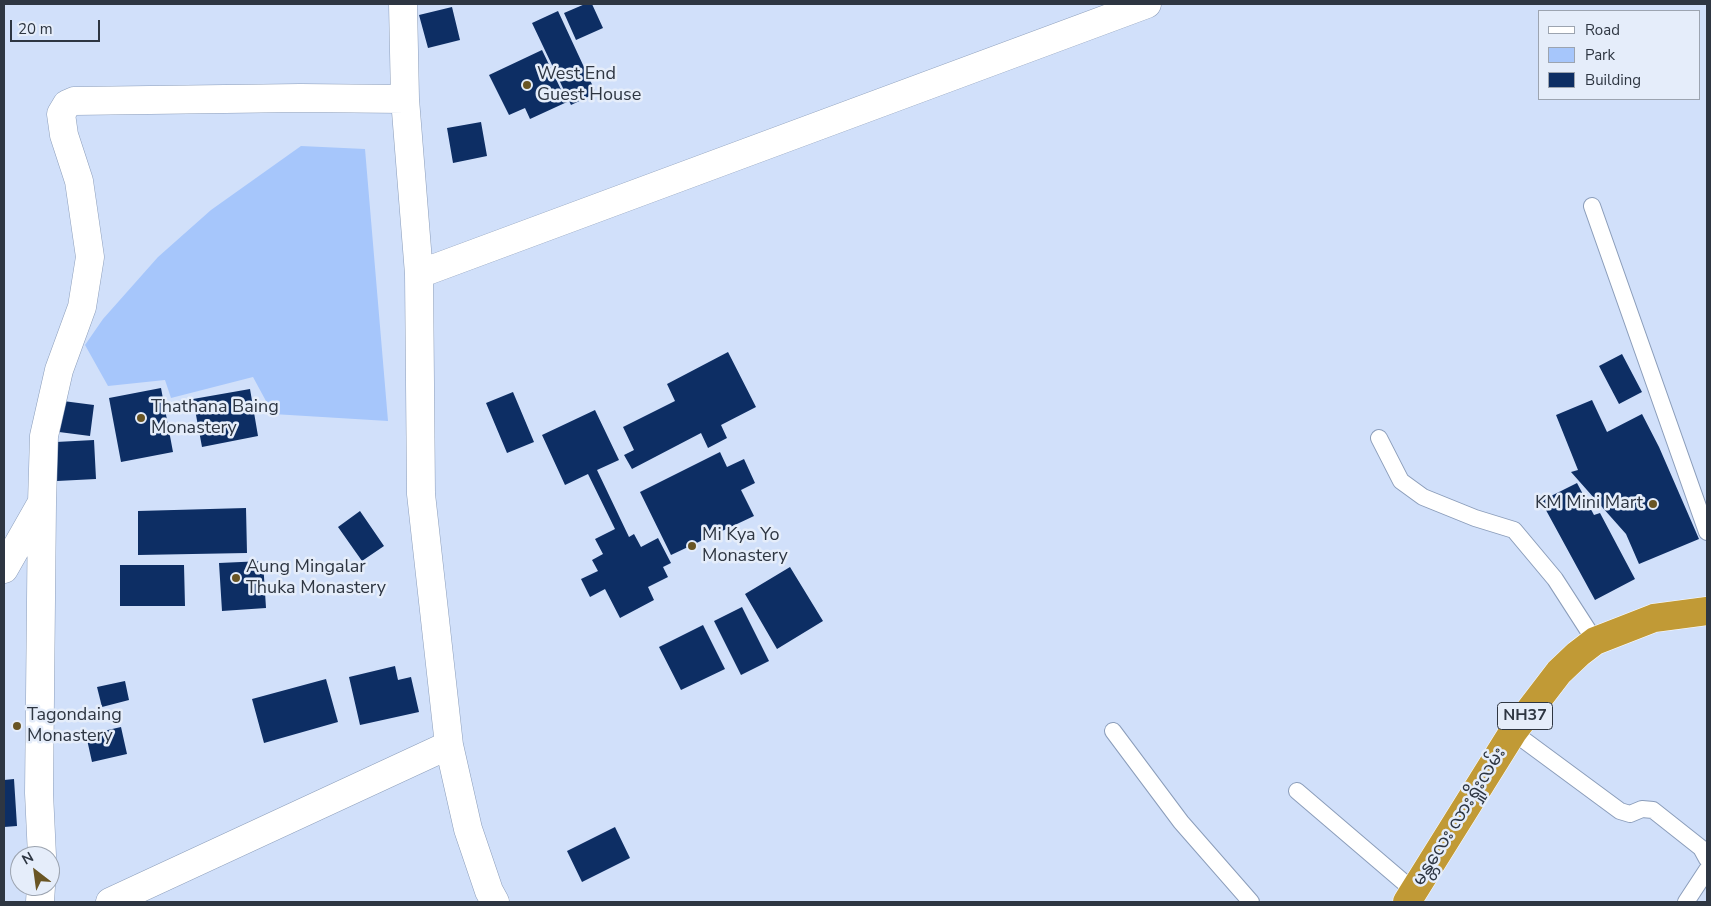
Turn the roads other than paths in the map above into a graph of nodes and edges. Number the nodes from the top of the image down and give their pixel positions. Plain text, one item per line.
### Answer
1 (403, 4) edge
2 (1135, 6) edge
3 (405, 99) junction
4 (1592, 206) dead end
5 (419, 274) junction
6 (1379, 438) dead end
7 (42, 503) junction
8 (1707, 532) edge
9 (4, 569) edge
10 (1707, 611) edge
11 (1595, 641) junction
12 (1113, 732) dead end
13 (1513, 732) junction
14 (449, 745) junction
15 (1297, 791) dead end
16 (42, 846) edge
17 (1707, 859) edge
18 (1707, 870) edge
19 (1411, 896) edge
20 (110, 902) edge
21 (495, 902) edge
22 (1251, 902) edge
23 (1686, 902) edge

1 - 3 street
2 - 5 street
3 - 5 street
3 - 7 street
4 - 8 lane
5 - 14 street
6 - 11 lane
7 - 9 street
7 - 16 street
10 - 11 highway, မန္တလေး လားရှိုးလမ်း / NH37
11 - 13 highway, မန္တလေး လားရှိုးလမ်း / NH37
12 - 22 lane
13 - 17 lane
13 - 19 highway, မန္တလေး လားရှိုးလမ်း / NH37
14 - 20 street
14 - 21 street
15 - 19 lane
18 - 23 lane

